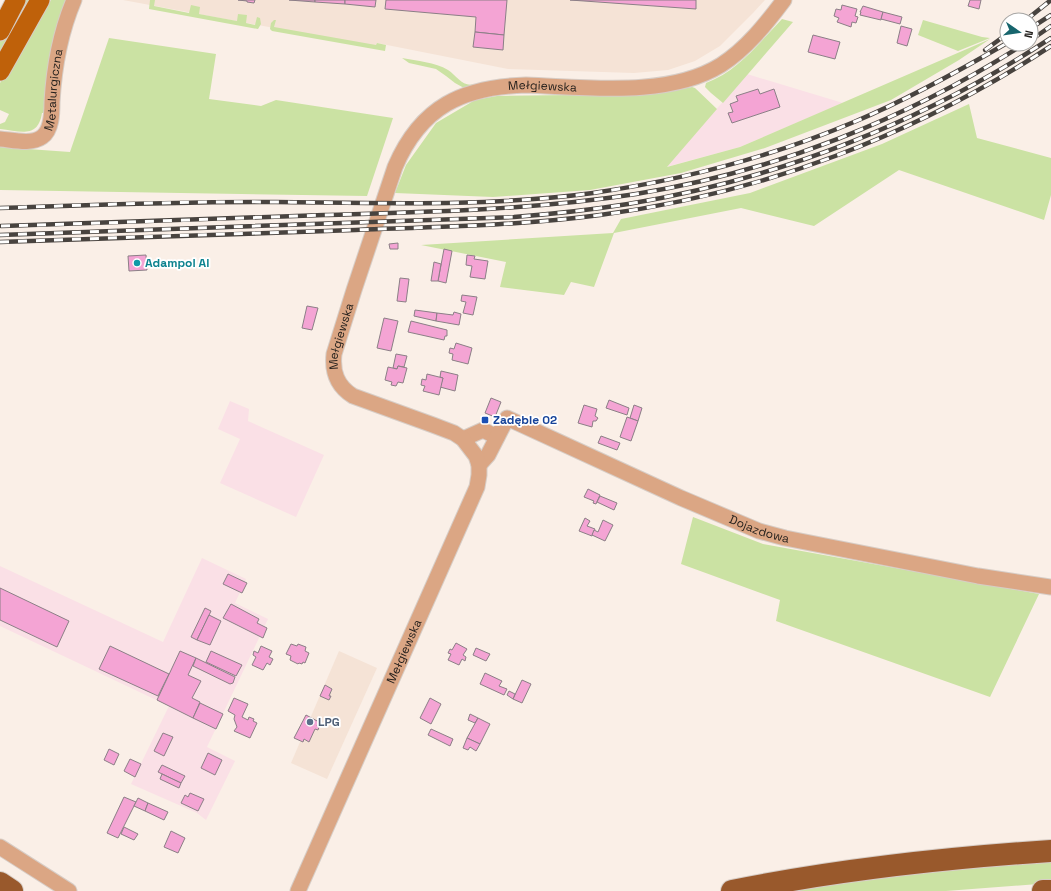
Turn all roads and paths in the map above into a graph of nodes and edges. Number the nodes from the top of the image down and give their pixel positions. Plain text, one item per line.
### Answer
1 (16, 0) edge
2 (40, 0) edge
3 (74, 0) edge
4 (784, 0) edge
5 (0, 31) edge
6 (0, 71) edge
7 (0, 139) edge
8 (497, 437) junction
9 (463, 439) junction
10 (479, 465) junction
11 (1051, 586) edge
12 (0, 847) edge
13 (1051, 852) edge
14 (0, 883) edge
15 (12, 891) edge
16 (69, 891) edge
17 (298, 891) edge
18 (732, 891) edge
19 (1043, 891) edge
20 (1051, 891) edge

1 - 5 main road
2 - 6 main road
3 - 7 street, Metalurgiczna
4 - 9 street, Mełgiewska
8 - 9 street
8 - 10 street
8 - 11 street, Dojazdowa
9 - 10 street, Mełgiewska
10 - 17 street, Mełgiewska
12 - 16 street
13 - 18 highway
14 - 15 highway
19 - 20 highway

